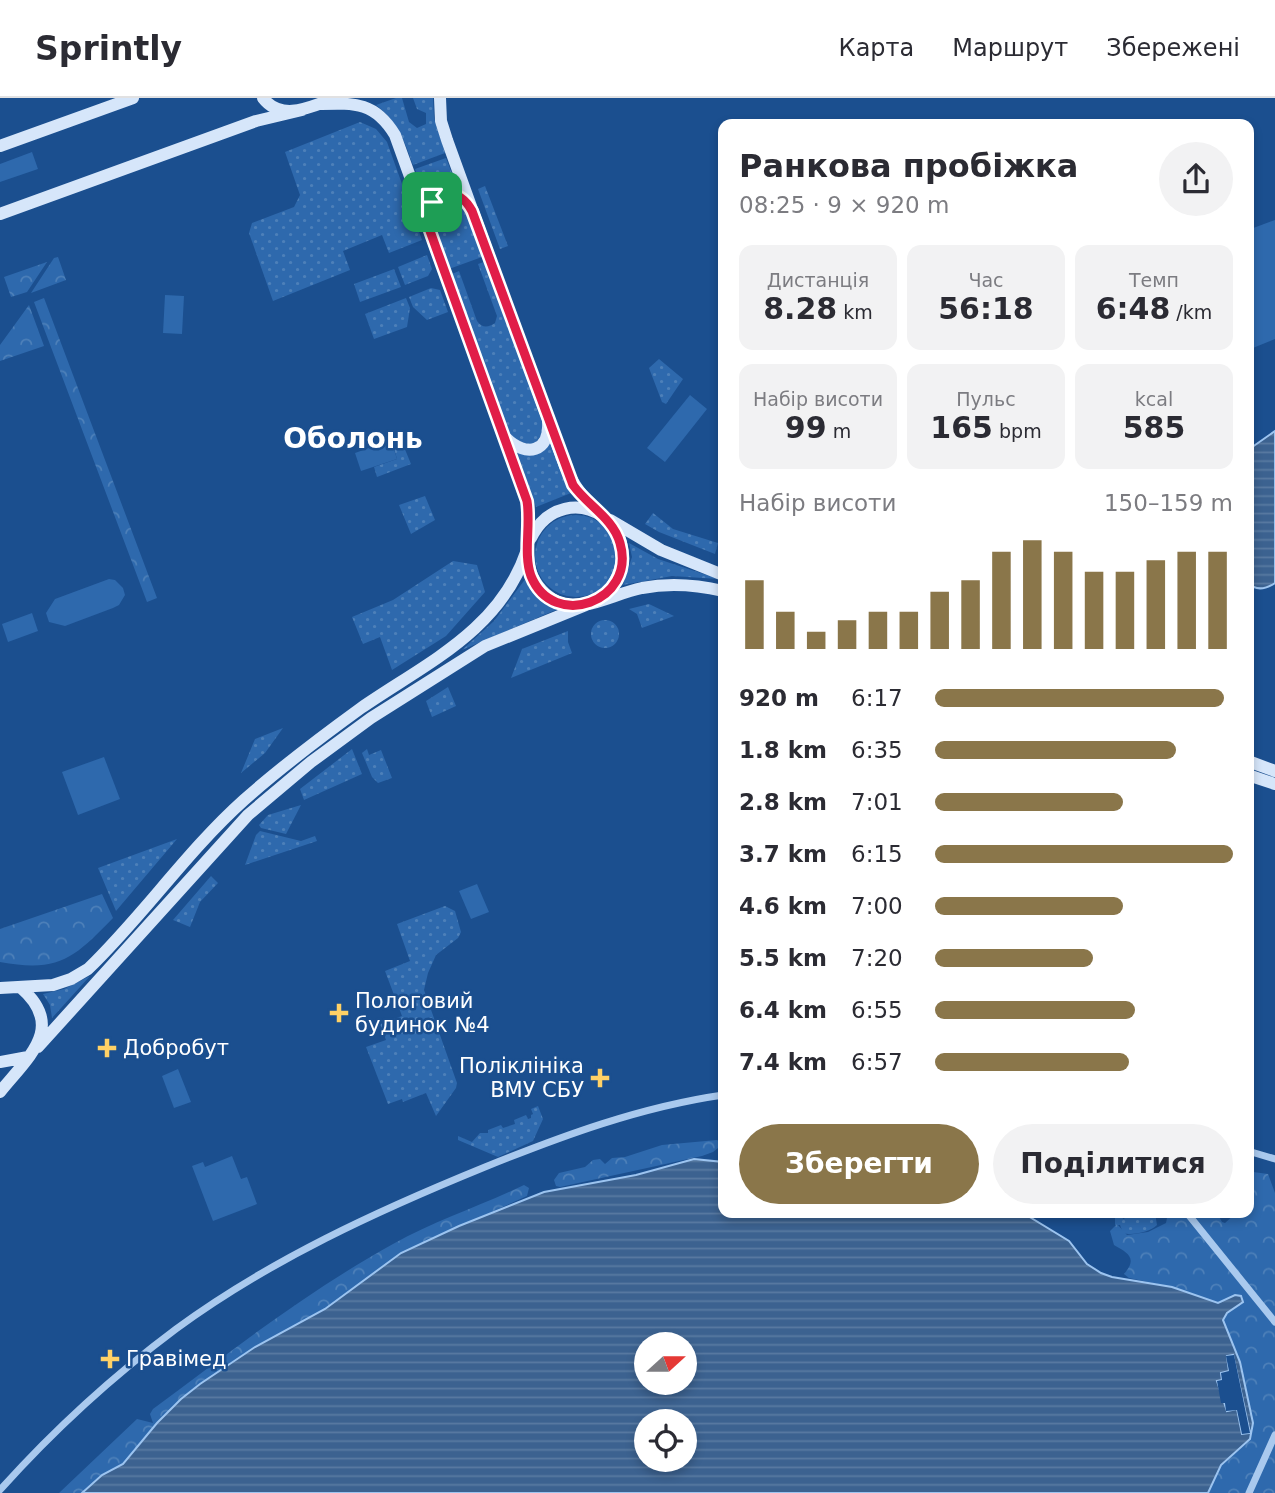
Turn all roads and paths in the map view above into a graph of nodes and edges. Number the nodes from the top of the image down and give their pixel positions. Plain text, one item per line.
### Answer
1 (133, 98) edge
2 (263, 98) edge
3 (335, 98) edge
4 (440, 98) edge
5 (320, 104) junction
6 (302, 110) junction
7 (0, 146) edge
8 (472, 211) junction
9 (0, 214) edge
10 (430, 231) junction
11 (548, 420) junction
12 (503, 435) junction
13 (601, 514) junction
14 (528, 546) junction
15 (718, 573) edge
16 (718, 590) edge
17 (602, 599) junction
18 (586, 605) junction
19 (1254, 763) edge
20 (1275, 771) edge
21 (1254, 777) edge
22 (1275, 785) edge
23 (7, 986) edge
24 (37, 1047) junction
25 (28, 1057) junction
26 (0, 1062) edge
27 (0, 1092) edge
28 (718, 1096) edge
29 (1254, 1154) edge
30 (1275, 1159) edge
31 (1191, 1218) edge
32 (1275, 1322) edge
33 (1275, 1435) edge
34 (0, 1490) edge
35 (1249, 1493) edge

1 - 7 main road
2 - 6 main road
3 - 5 main road
4 - 8 main road
5 - 6 main road
5 - 10 main road
6 - 9 main road
8 - 10 main road
8 - 11 main road
10 - 12 main road
11 - 12 main road
11 - 13 main road
12 - 14 main road
13 - 14 main road
13 - 15 main road
13 - 17 main road
14 - 18 main road
14 - 23 main road
16 - 17 main road
17 - 18 main road
18 - 24 main road
19 - 20 main road
21 - 22 main road
23 - 24 main road
24 - 25 main road
25 - 26 main road
25 - 27 main road
28 - 34 street
29 - 30 street
31 - 32 street
33 - 35 street

